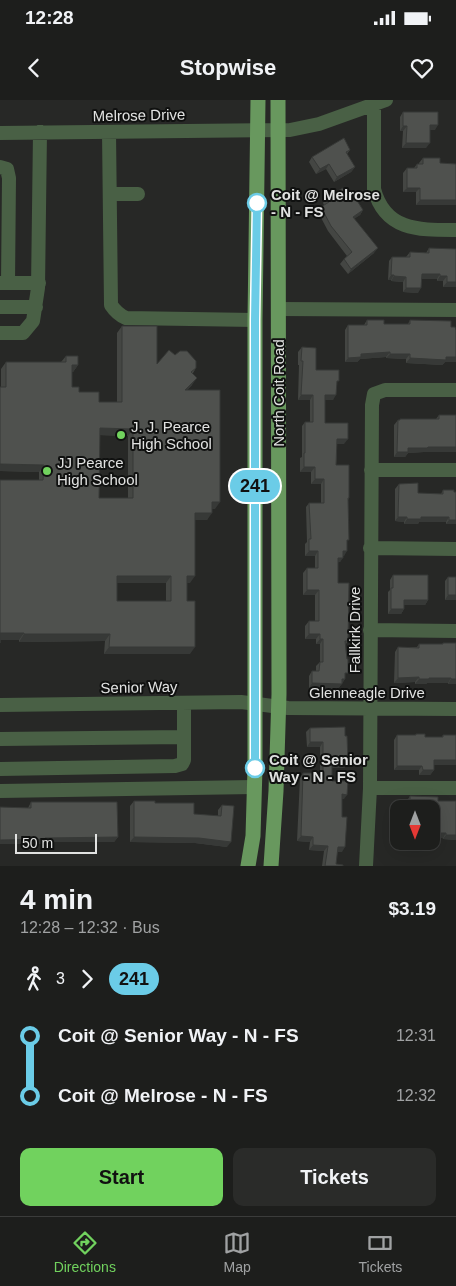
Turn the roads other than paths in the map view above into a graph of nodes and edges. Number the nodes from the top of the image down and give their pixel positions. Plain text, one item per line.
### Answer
1 (258, 100) edge
2 (278, 100) edge
3 (378, 101) edge
4 (258, 130) junction
5 (278, 130) junction
6 (40, 132) junction
7 (109, 132) junction
8 (0, 133) edge
9 (0, 167) edge
10 (110, 194) junction
11 (138, 194) dead end
12 (456, 230) edge
13 (4, 283) edge
14 (39, 283) junction
15 (0, 307) edge
16 (36, 307) junction
17 (278, 309) junction
18 (456, 310) edge
19 (255, 320) junction
20 (0, 333) edge
21 (456, 390) edge
22 (371, 470) junction
23 (456, 470) edge
24 (370, 548) junction
25 (456, 549) edge
26 (370, 630) junction
27 (456, 631) edge
28 (184, 702) junction
29 (255, 704) junction
30 (0, 705) edge
31 (278, 707) junction
32 (370, 708) junction
33 (456, 708) edge
34 (184, 737) junction
35 (0, 739) edge
36 (0, 769) edge
37 (254, 787) junction
38 (370, 788) junction
39 (456, 788) edge
40 (0, 791) edge
41 (248, 866) edge
42 (271, 866) edge
43 (366, 866) edge

1 - 4 main road, North Coit Road
2 - 5 main road, North Coit Road
3 - 5 street, Melrose Drive
3 - 12 street
4 - 5 street, Melrose Drive
4 - 7 street, Melrose Drive
4 - 19 main road, North Coit Road
5 - 17 main road, North Coit Road
6 - 7 street, Melrose Drive
6 - 8 street, Melrose Drive
6 - 14 street
7 - 10 street
9 - 13 street
10 - 11 street
10 - 19 street
13 - 14 street
14 - 16 street
15 - 16 street
16 - 20 street
17 - 18 street
17 - 31 main road, North Coit Road
19 - 29 main road, North Coit Road
21 - 22 street, Fallkirk Drive
22 - 23 street
22 - 24 street, Fallkirk Drive
24 - 25 street
24 - 26 street, Fallkirk Drive
26 - 27 street
26 - 32 street, Fallkirk Drive
28 - 29 street, Senior Way
28 - 30 street, Senior Way
28 - 34 street
29 - 31 street, Senior Way
29 - 37 main road, North Coit Road
31 - 32 street, Glenneagle Drive
31 - 42 main road, North Coit Road
32 - 33 street, Glenneagle Drive
32 - 38 street, Fallkirk Drive
34 - 35 street
34 - 36 street
37 - 40 street
37 - 41 main road, North Coit Road
38 - 39 street
38 - 43 street, Fallkirk Drive

